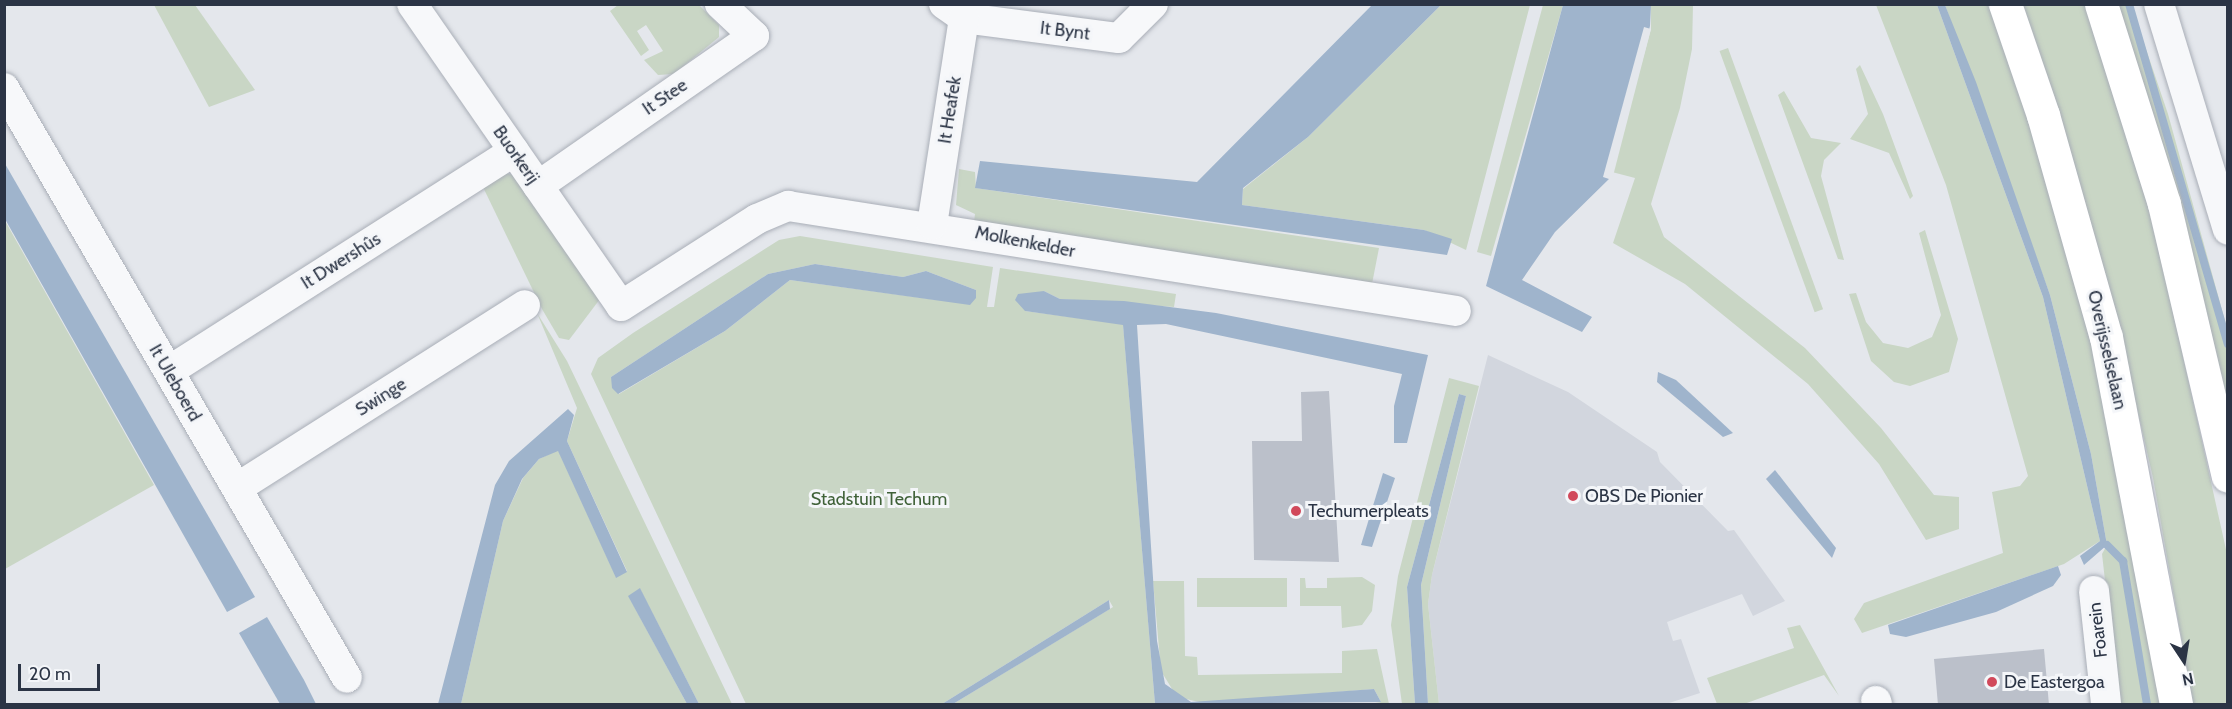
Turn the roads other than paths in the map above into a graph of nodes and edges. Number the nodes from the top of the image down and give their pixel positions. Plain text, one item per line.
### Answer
1 (412, 4) edge
2 (720, 4) edge
3 (1153, 4) edge
4 (2005, 4) edge
5 (2101, 4) edge
6 (2160, 4) edge
7 (954, 11) edge
8 (4, 88) edge
9 (514, 151) junction
10 (538, 186) junction
11 (932, 225) junction
12 (2228, 230) edge
13 (525, 305) dead end
14 (621, 306) joint
15 (1456, 311) dead end
16 (169, 371) junction
17 (2228, 476) edge
18 (237, 488) junction
19 (2094, 591) dead end
20 (346, 678) dead end
21 (2106, 705) edge
22 (2176, 705) edge

1 - 9 street, Buorkerij
2 - 10 street, It Stee
3 - 7 street, It Bynt
4 - 22 main road, Overijsselselaan
5 - 17 main road
6 - 12 street
7 - 11 street, It Heafek
8 - 16 street, It Uleboerd
9 - 10 street, Buorkerij
9 - 16 street, It Dwershûs
10 - 14 street, Buorkerij
11 - 14 street, Molkenkelder
11 - 15 street, Molkenkelder
13 - 18 street, Swinge
16 - 18 street, It Uleboerd
18 - 20 street, It Uleboerd
19 - 21 street, Foarein

